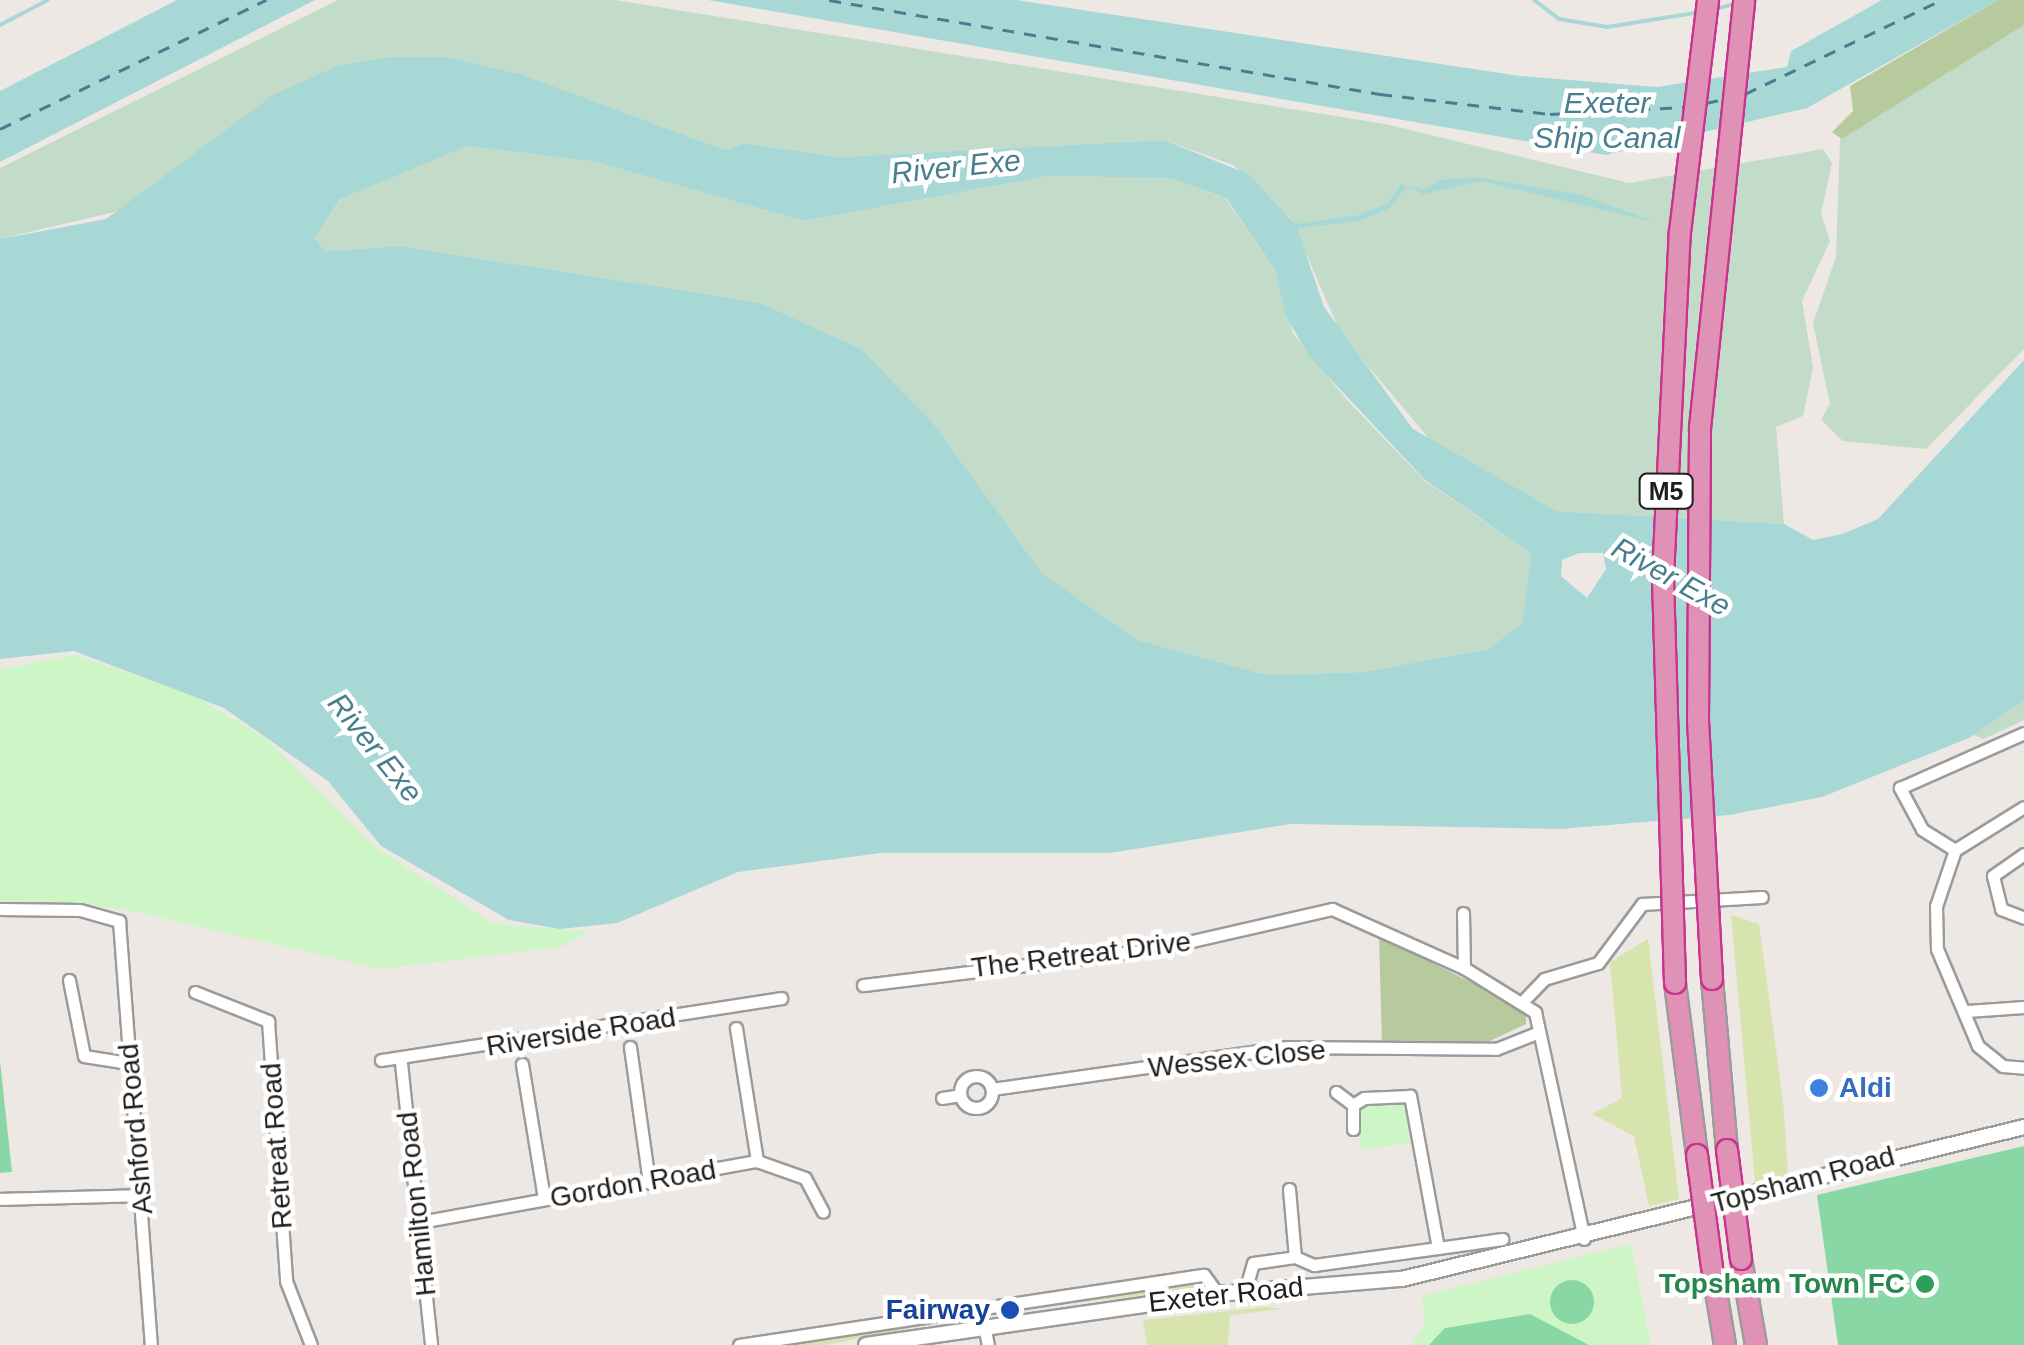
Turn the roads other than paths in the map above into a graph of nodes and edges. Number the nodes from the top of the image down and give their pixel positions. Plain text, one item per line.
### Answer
1 (1708, 0) edge
2 (1744, 0) edge
3 (2024, 733) edge
4 (2024, 807) edge
5 (1955, 850) junction
6 (2024, 854) edge
7 (1762, 896) dead end
8 (0, 909) edge
9 (1462, 913) dead end
10 (2024, 918) edge
11 (1464, 968) junction
12 (69, 980) dead end
13 (863, 985) dead end
14 (196, 992) dead end
15 (781, 998) dead end
16 (1524, 1000) junction
17 (2024, 1007) edge
18 (1966, 1011) junction
19 (736, 1028) dead end
20 (1539, 1032) junction
21 (630, 1048) dead end
22 (381, 1060) dead end
23 (128, 1063) junction
24 (402, 1063) junction
25 (522, 1064) dead end
26 (2024, 1068) edge
27 (992, 1089) junction
28 (1336, 1092) dead end
29 (960, 1095) junction
30 (942, 1098) dead end
31 (1353, 1105) junction
32 (2024, 1128) edge
33 (1353, 1129) dead end
34 (757, 1161) junction
35 (649, 1182) junction
36 (1288, 1190) dead end
37 (140, 1195) junction
38 (0, 1199) edge
39 (544, 1199) junction
40 (823, 1212) dead end
41 (420, 1222) junction
42 (1502, 1239) dead end
43 (1584, 1239) junction
44 (1438, 1248) junction
45 (1295, 1257) junction
46 (1246, 1291) junction
47 (1218, 1294) junction
48 (984, 1325) junction
49 (151, 1345) edge
50 (311, 1345) edge
51 (432, 1345) edge
52 (740, 1345) edge
53 (866, 1345) edge
54 (988, 1345) edge
55 (1725, 1345) edge
56 (1756, 1345) edge

1 - 55 highway, M5, bridge
2 - 56 highway, M5, bridge
3 - 5 street
4 - 5 street
5 - 18 street
6 - 10 street
7 - 16 street
8 - 23 street, Ashford Road
9 - 11 street
11 - 13 street, The Retreat Drive
11 - 16 street, The Retreat Drive
12 - 23 street
14 - 50 street, Retreat Road
15 - 24 street, Riverside Road
16 - 20 street
17 - 18 street
18 - 26 street
19 - 34 street
20 - 27 street, Wessex Close
20 - 43 street
21 - 35 street
22 - 24 street, Riverside Road
23 - 37 street, Ashford Road
24 - 41 street, Hamilton Road
25 - 39 street
27 - 29 street, Wessex Close
27 - 29 street, Wessex Close
28 - 31 street
29 - 30 street, Wessex Close
31 - 33 street
31 - 44 street
32 - 43 street, Topsham Road
34 - 35 street, Gordon Road
34 - 40 street
35 - 39 street, Gordon Road
36 - 45 street
37 - 38 street
37 - 49 street, Ashford Road
39 - 41 street, Gordon Road
41 - 51 street, Hamilton Road
42 - 44 street
43 - 46 street, Exeter Road
44 - 45 street
45 - 46 street
46 - 47 street, Exeter Road
47 - 48 street, Exeter Road
47 - 52 street
48 - 53 street, Exeter Road
48 - 54 street

